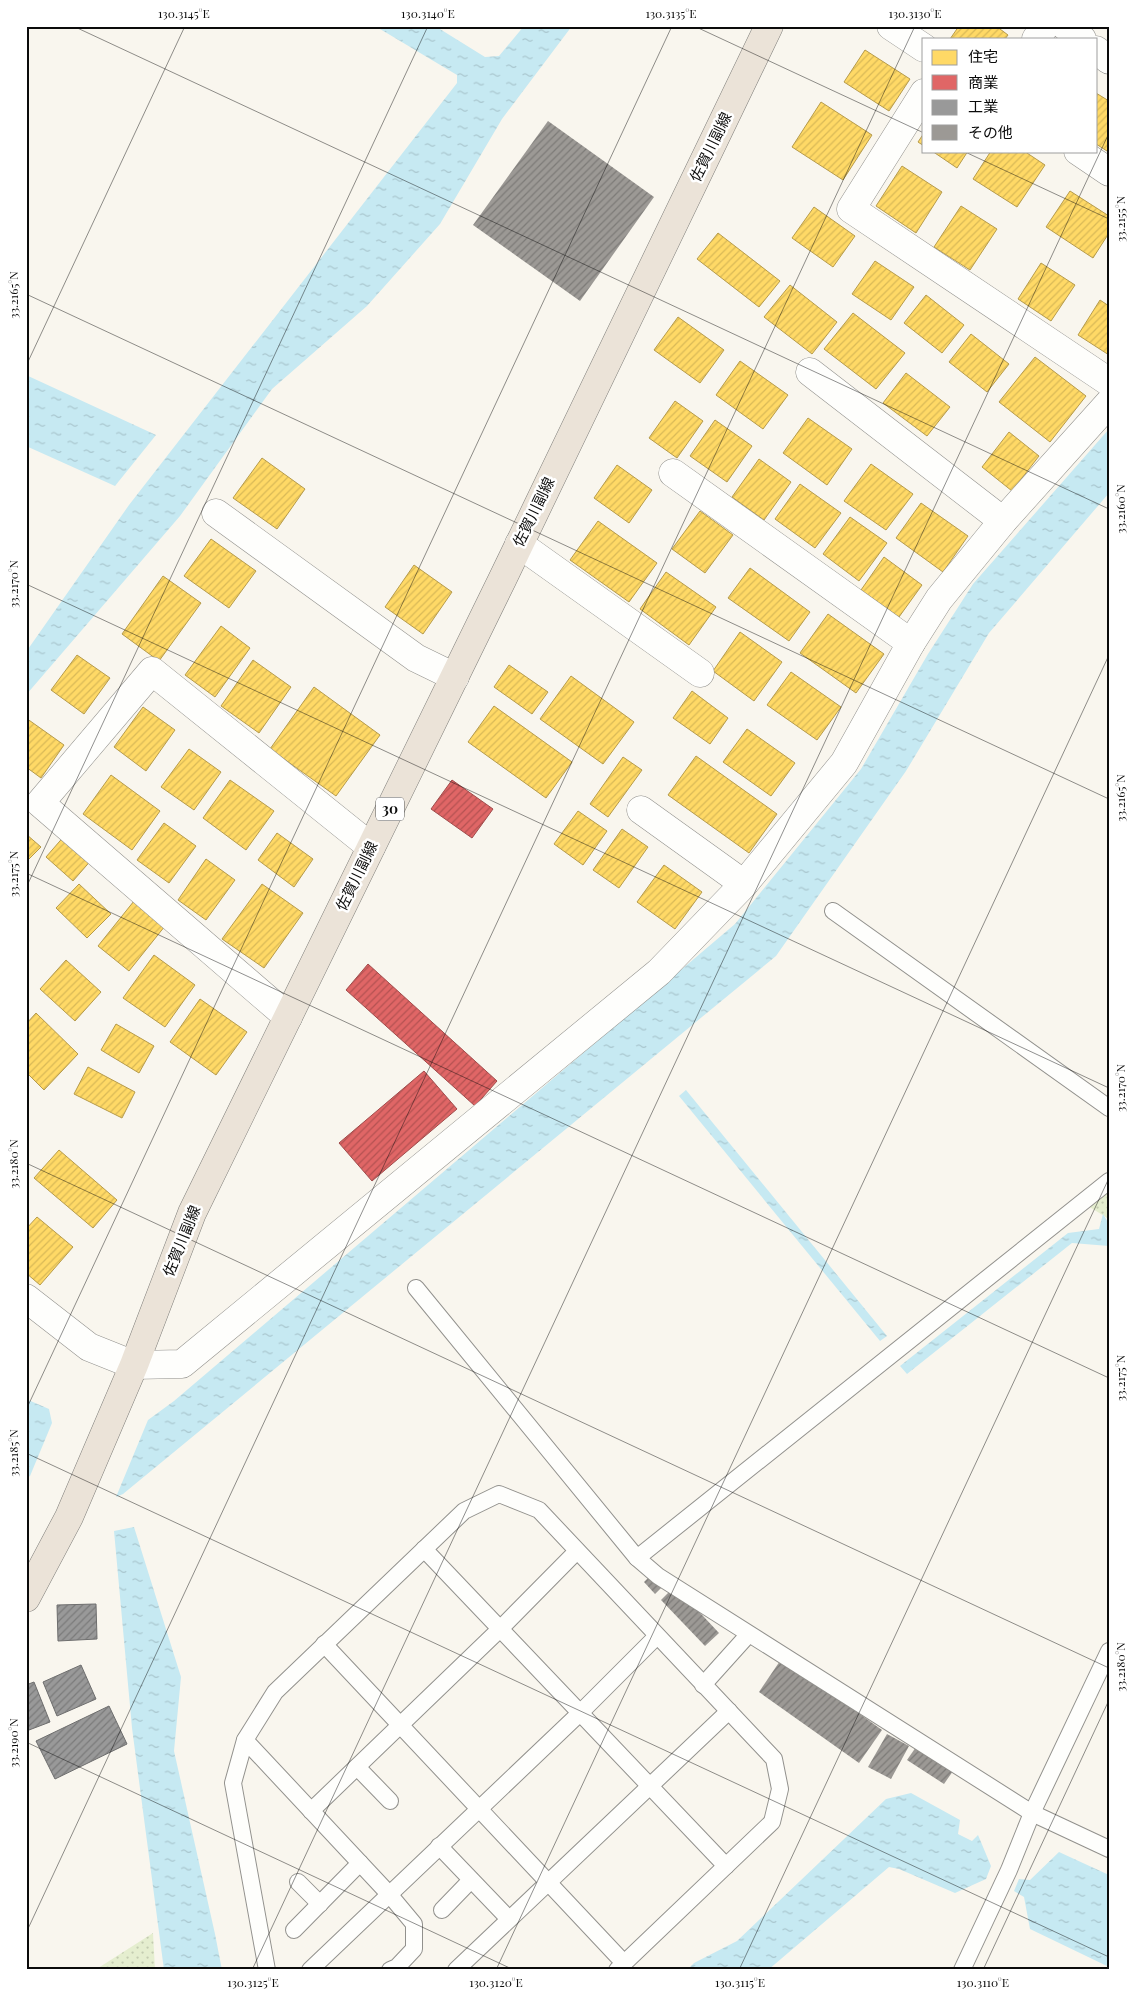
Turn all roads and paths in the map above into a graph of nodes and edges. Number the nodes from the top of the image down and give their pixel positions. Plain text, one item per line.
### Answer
1 (769, 26) edge
2 (891, 26) edge
3 (1045, 26) edge
4 (1065, 26) edge
5 (1037, 38) edge
6 (1081, 38) edge
7 (922, 47) edge
8 (1098, 52) edge
9 (1109, 60) edge
10 (922, 95) edge
11 (1079, 152) edge
12 (1109, 172) edge
13 (810, 372) dead end
14 (1109, 382) edge
15 (1109, 403) edge
16 (673, 473) dead end
17 (216, 513) dead end
18 (1003, 521) junction
19 (519, 544) junction
20 (911, 643) junction
21 (700, 673) dead end
22 (454, 677) junction
23 (641, 810) dead end
24 (371, 847) junction
25 (744, 884) junction
26 (833, 911) dead end
27 (288, 1017) junction
28 (1109, 1108) edge
29 (1109, 1181) edge
30 (416, 1288) dead end
31 (26, 1298) edge
32 (134, 1365) junction
33 (424, 1549) junction
34 (577, 1551) junction
35 (637, 1558) junction
36 (26, 1598) edge
37 (500, 1629) junction
38 (748, 1635) junction
39 (657, 1636) junction
40 (324, 1644) junction
41 (1109, 1651) edge
42 (703, 1685) junction
43 (729, 1711) junction
44 (580, 1713) junction
45 (400, 1725) junction
46 (246, 1740) junction
47 (357, 1767) junction
48 (649, 1787) junction
49 (390, 1801) dead end
50 (479, 1809) junction
51 (310, 1811) junction
52 (1032, 1813) junction
53 (440, 1846) junction
54 (1109, 1849) edge
55 (360, 1864) junction
56 (726, 1866) junction
57 (471, 1880) junction
58 (298, 1882) dead end
59 (548, 1883) junction
60 (389, 1894) junction
61 (320, 1904) junction
62 (442, 1910) dead end
63 (509, 1920) junction
64 (294, 1930) dead end
65 (621, 1966) edge
66 (267, 1970) edge
67 (310, 1970) edge
68 (390, 1970) edge
69 (456, 1970) edge
70 (962, 1970) edge

1 - 19 main road, 佐賀川副線 / 30
2 - 7 street
3 - 5 street
4 - 6 street
8 - 9 street
10 - 14 street
11 - 12 street
13 - 18 street
15 - 18 street
16 - 20 street
17 - 22 street
18 - 20 street
19 - 21 street
19 - 22 main road, 佐賀川副線 / 30
20 - 25 street
22 - 24 main road, 佐賀川副線 / 30
23 - 25 street
24 - 27 main road, 佐賀川副線 / 30
24 - 27 street
25 - 32 street
26 - 28 lane
27 - 32 main road, 佐賀川副線 / 30
29 - 35 lane
30 - 35 lane
31 - 32 street
32 - 36 main road, 佐賀川副線 / 30
33 - 34 lane
33 - 37 lane
33 - 40 lane
34 - 37 lane
34 - 39 lane
35 - 38 lane
37 - 44 lane
37 - 45 lane
38 - 42 lane
38 - 52 lane
39 - 42 lane
39 - 44 lane
40 - 45 lane
40 - 46 lane
41 - 52 lane
42 - 43 lane
43 - 48 lane
43 - 56 lane
44 - 48 lane
44 - 50 lane
45 - 47 lane
45 - 50 lane
46 - 51 lane
46 - 66 lane
47 - 49 lane
47 - 51 lane
48 - 56 lane
48 - 59 lane
50 - 53 lane
50 - 59 lane
51 - 55 lane
52 - 54 lane
52 - 70 lane
53 - 57 lane
53 - 60 lane
55 - 60 lane
55 - 61 lane
56 - 65 lane
57 - 62 lane
57 - 63 lane
58 - 61 lane
59 - 63 lane
59 - 65 lane
60 - 67 lane
60 - 68 lane
61 - 64 lane
63 - 69 lane

